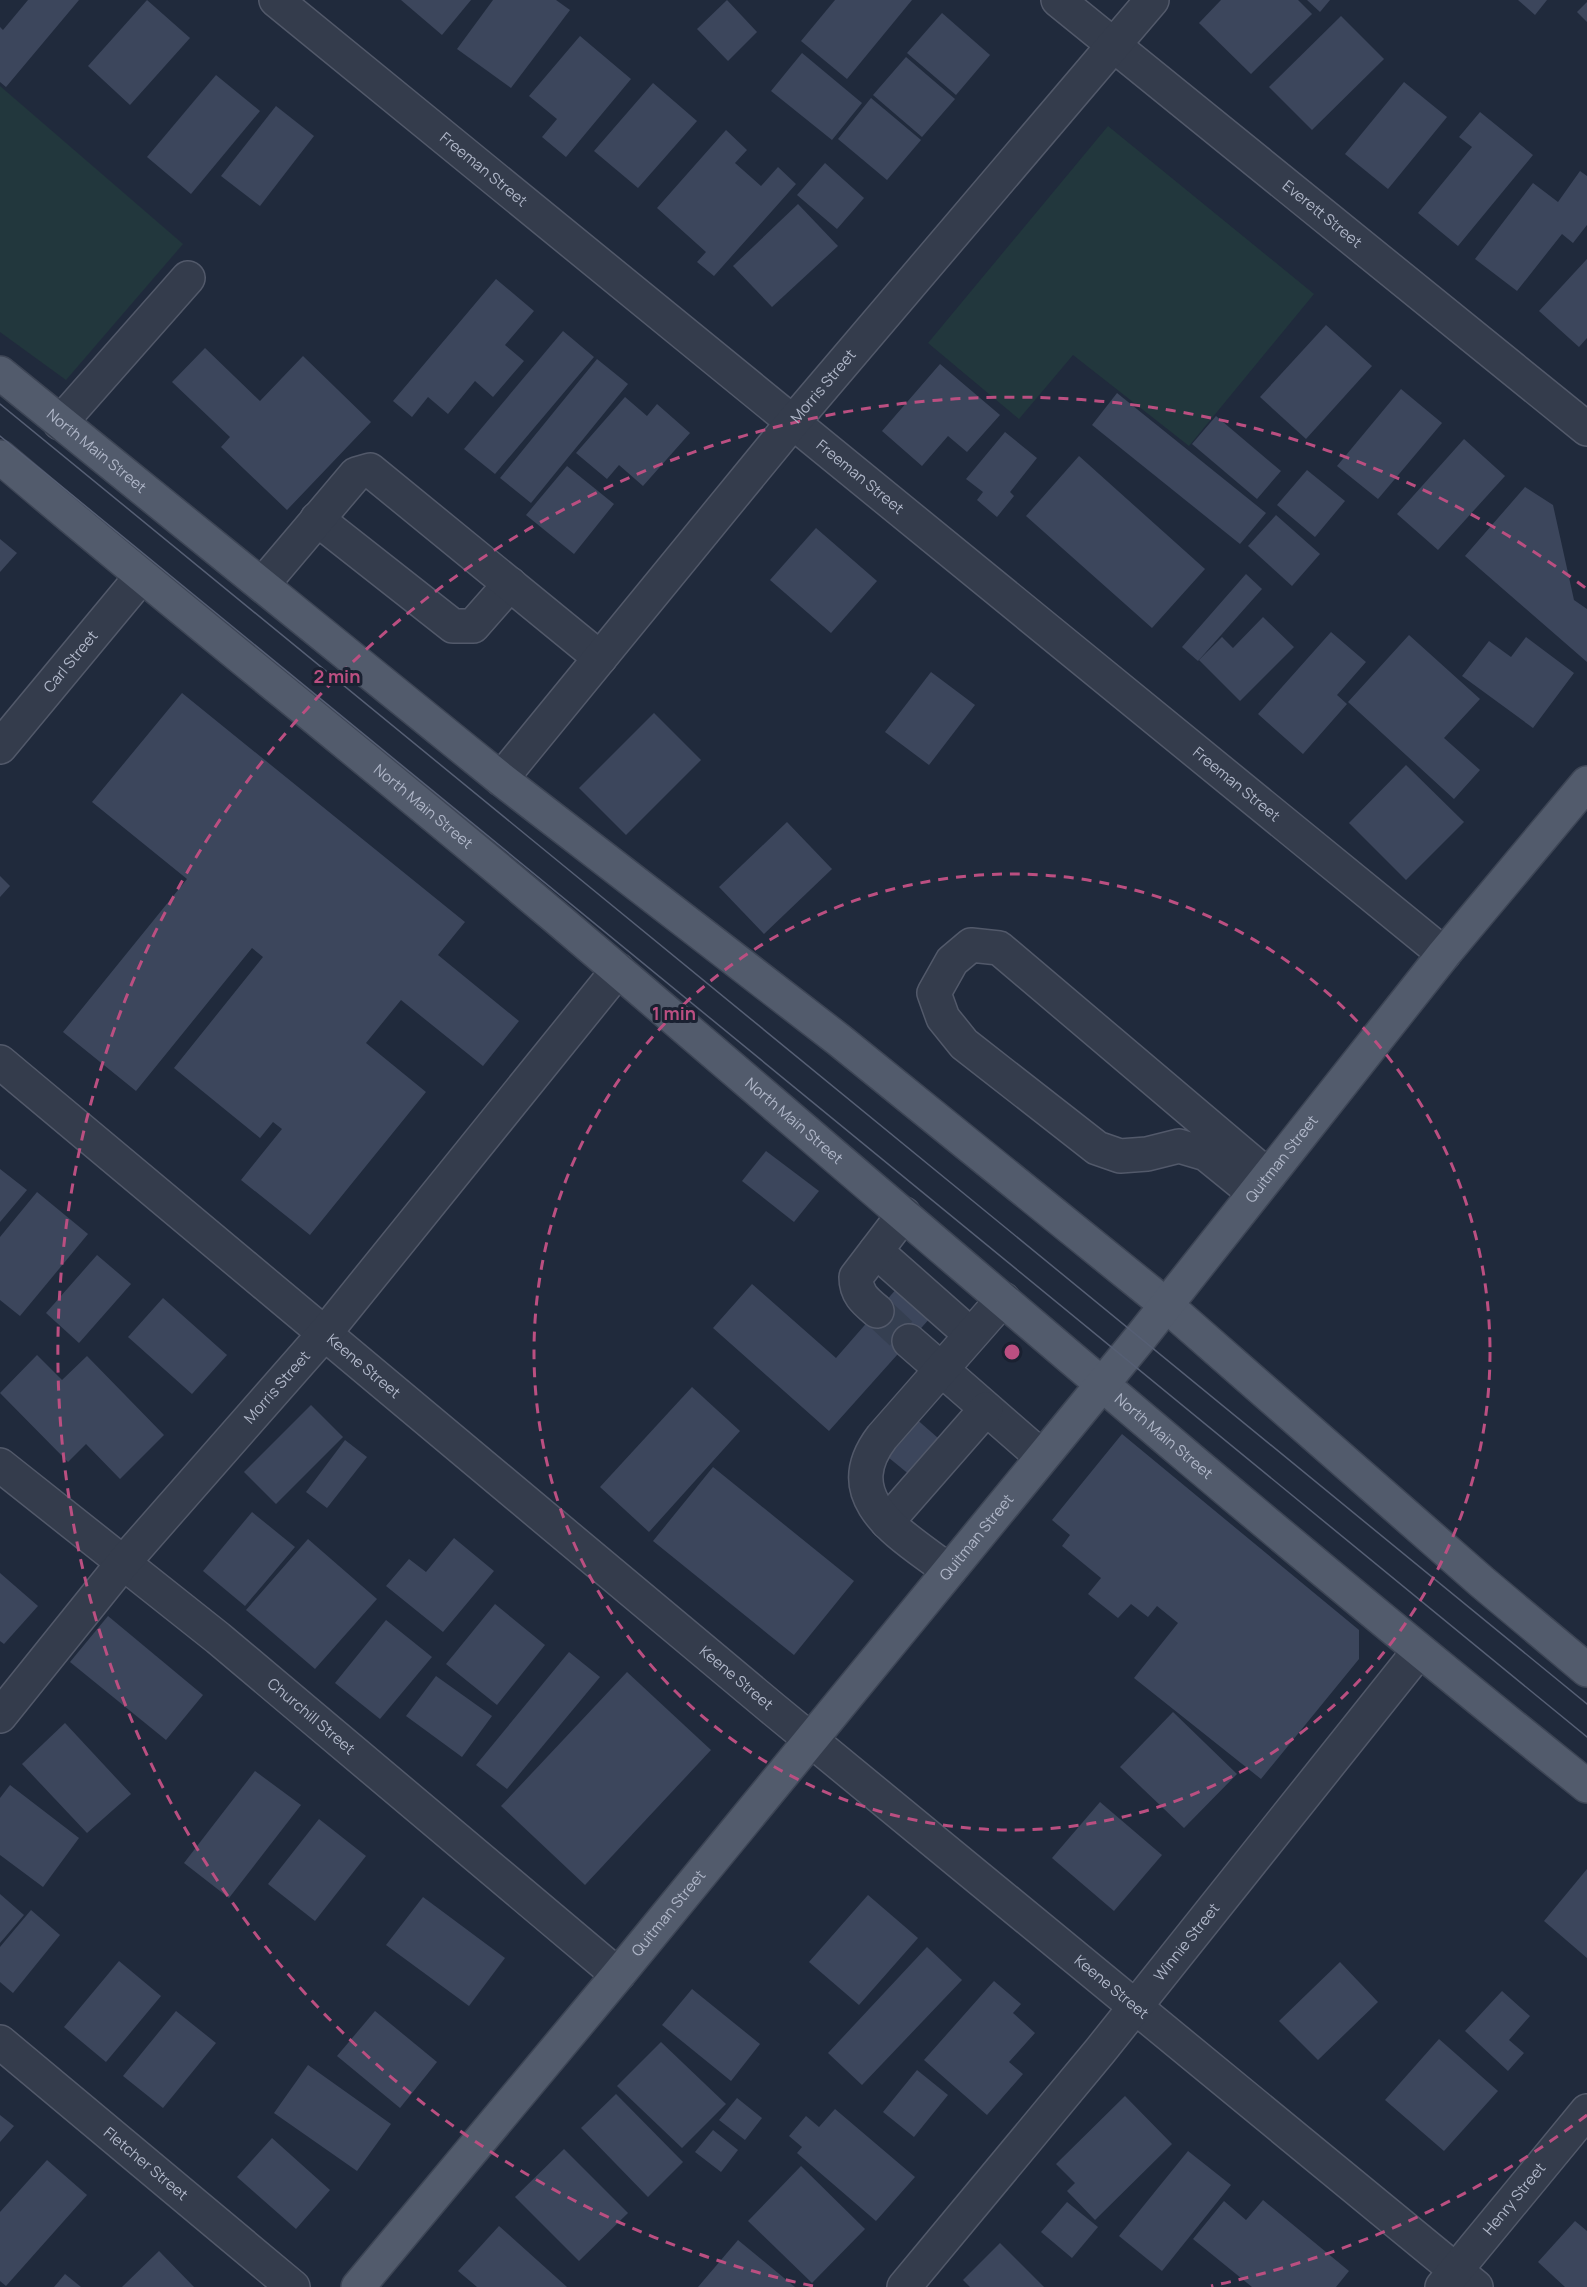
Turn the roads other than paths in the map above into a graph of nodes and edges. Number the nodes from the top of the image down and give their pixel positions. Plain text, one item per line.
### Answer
1 (276, 0) edge
2 (1058, 0) edge
3 (1152, 0) edge
4 (1114, 46) junction
5 (188, 278) dead end
6 (0, 373) edge
7 (793, 422) junction
8 (60, 423) junction
9 (1587, 429) edge
10 (0, 457) edge
11 (317, 519) junction
12 (141, 577) junction
13 (510, 584) junction
14 (262, 585) junction
15 (600, 658) junction
16 (0, 747) edge
17 (501, 779) junction
18 (1587, 783) edge
19 (1444, 954) junction
20 (618, 970) junction
21 (0, 1062) edge
22 (1261, 1185) junction
23 (904, 1214) junction
24 (876, 1251) junction
25 (1003, 1299) junction
26 (1166, 1305) junction
27 (877, 1311) tunnel mouth
28 (325, 1333) junction
29 (971, 1335) junction
30 (909, 1341) tunnel mouth
31 (943, 1370) junction
32 (1102, 1383) junction
33 (986, 1409) junction
34 (1042, 1457) junction
35 (0, 1465) edge
36 (887, 1522) junction
37 (123, 1563) junction
38 (949, 1571) junction
39 (1419, 1651) junction
40 (1587, 1670) edge
41 (0, 1716) edge
42 (811, 1739) junction
43 (1587, 1786) edge
44 (618, 1975) junction
45 (1135, 2007) junction
46 (0, 2042) edge
47 (1587, 2111) edge
48 (1458, 2282) edge
49 (293, 2287) edge
50 (358, 2287) edge
51 (904, 2287) edge

1 - 7 street, Freeman Street
2 - 4 street, Everett Street
3 - 4 street, Morris Street
4 - 7 street, Morris Street
4 - 9 street, Everett Street
5 - 8 street
6 - 8 main road, North Main Street
7 - 15 street, Morris Street
7 - 19 street, Freeman Street
8 - 14 main road, North Main Street
10 - 12 main road, North Main Street
11 - 13 street
11 - 13 street
11 - 14 street
12 - 16 street, Carl Street
12 - 20 main road, North Main Street
13 - 15 street
14 - 17 main road, North Main Street
15 - 17 street, Morris Street
17 - 26 main road, North Main Street
18 - 19 main road, Quitman Street
19 - 22 main road, Quitman Street
20 - 23 main road, North Main Street
20 - 28 street, Morris Street
21 - 28 street, Keene Street
22 - 22 street
22 - 26 main road, Quitman Street
23 - 24 street
23 - 25 main road, North Main Street
24 - 27 street
24 - 29 street
25 - 29 street
25 - 32 main road, North Main Street
26 - 32 main road, Quitman Street
26 - 40 main road, North Main Street
28 - 37 street, Morris Street
28 - 42 street, Keene Street
29 - 31 street
30 - 31 street
31 - 33 street
31 - 36 street
32 - 34 main road, Quitman Street
32 - 39 main road, North Main Street
33 - 34 street
33 - 36 street
34 - 38 main road, Quitman Street
35 - 37 street, Churchill Street
36 - 38 street
37 - 41 street, Morris Street
37 - 44 street, Churchill Street
38 - 42 main road, Quitman Street
39 - 43 main road, North Main Street
39 - 45 street, Winnie Street
42 - 44 main road, Quitman Street
42 - 45 street, Keene Street
44 - 50 main road, Quitman Street
45 - 48 street, Keene Street
45 - 51 street, Winnie Street
46 - 49 street, Fletcher Street
47 - 48 street, Henry Street

